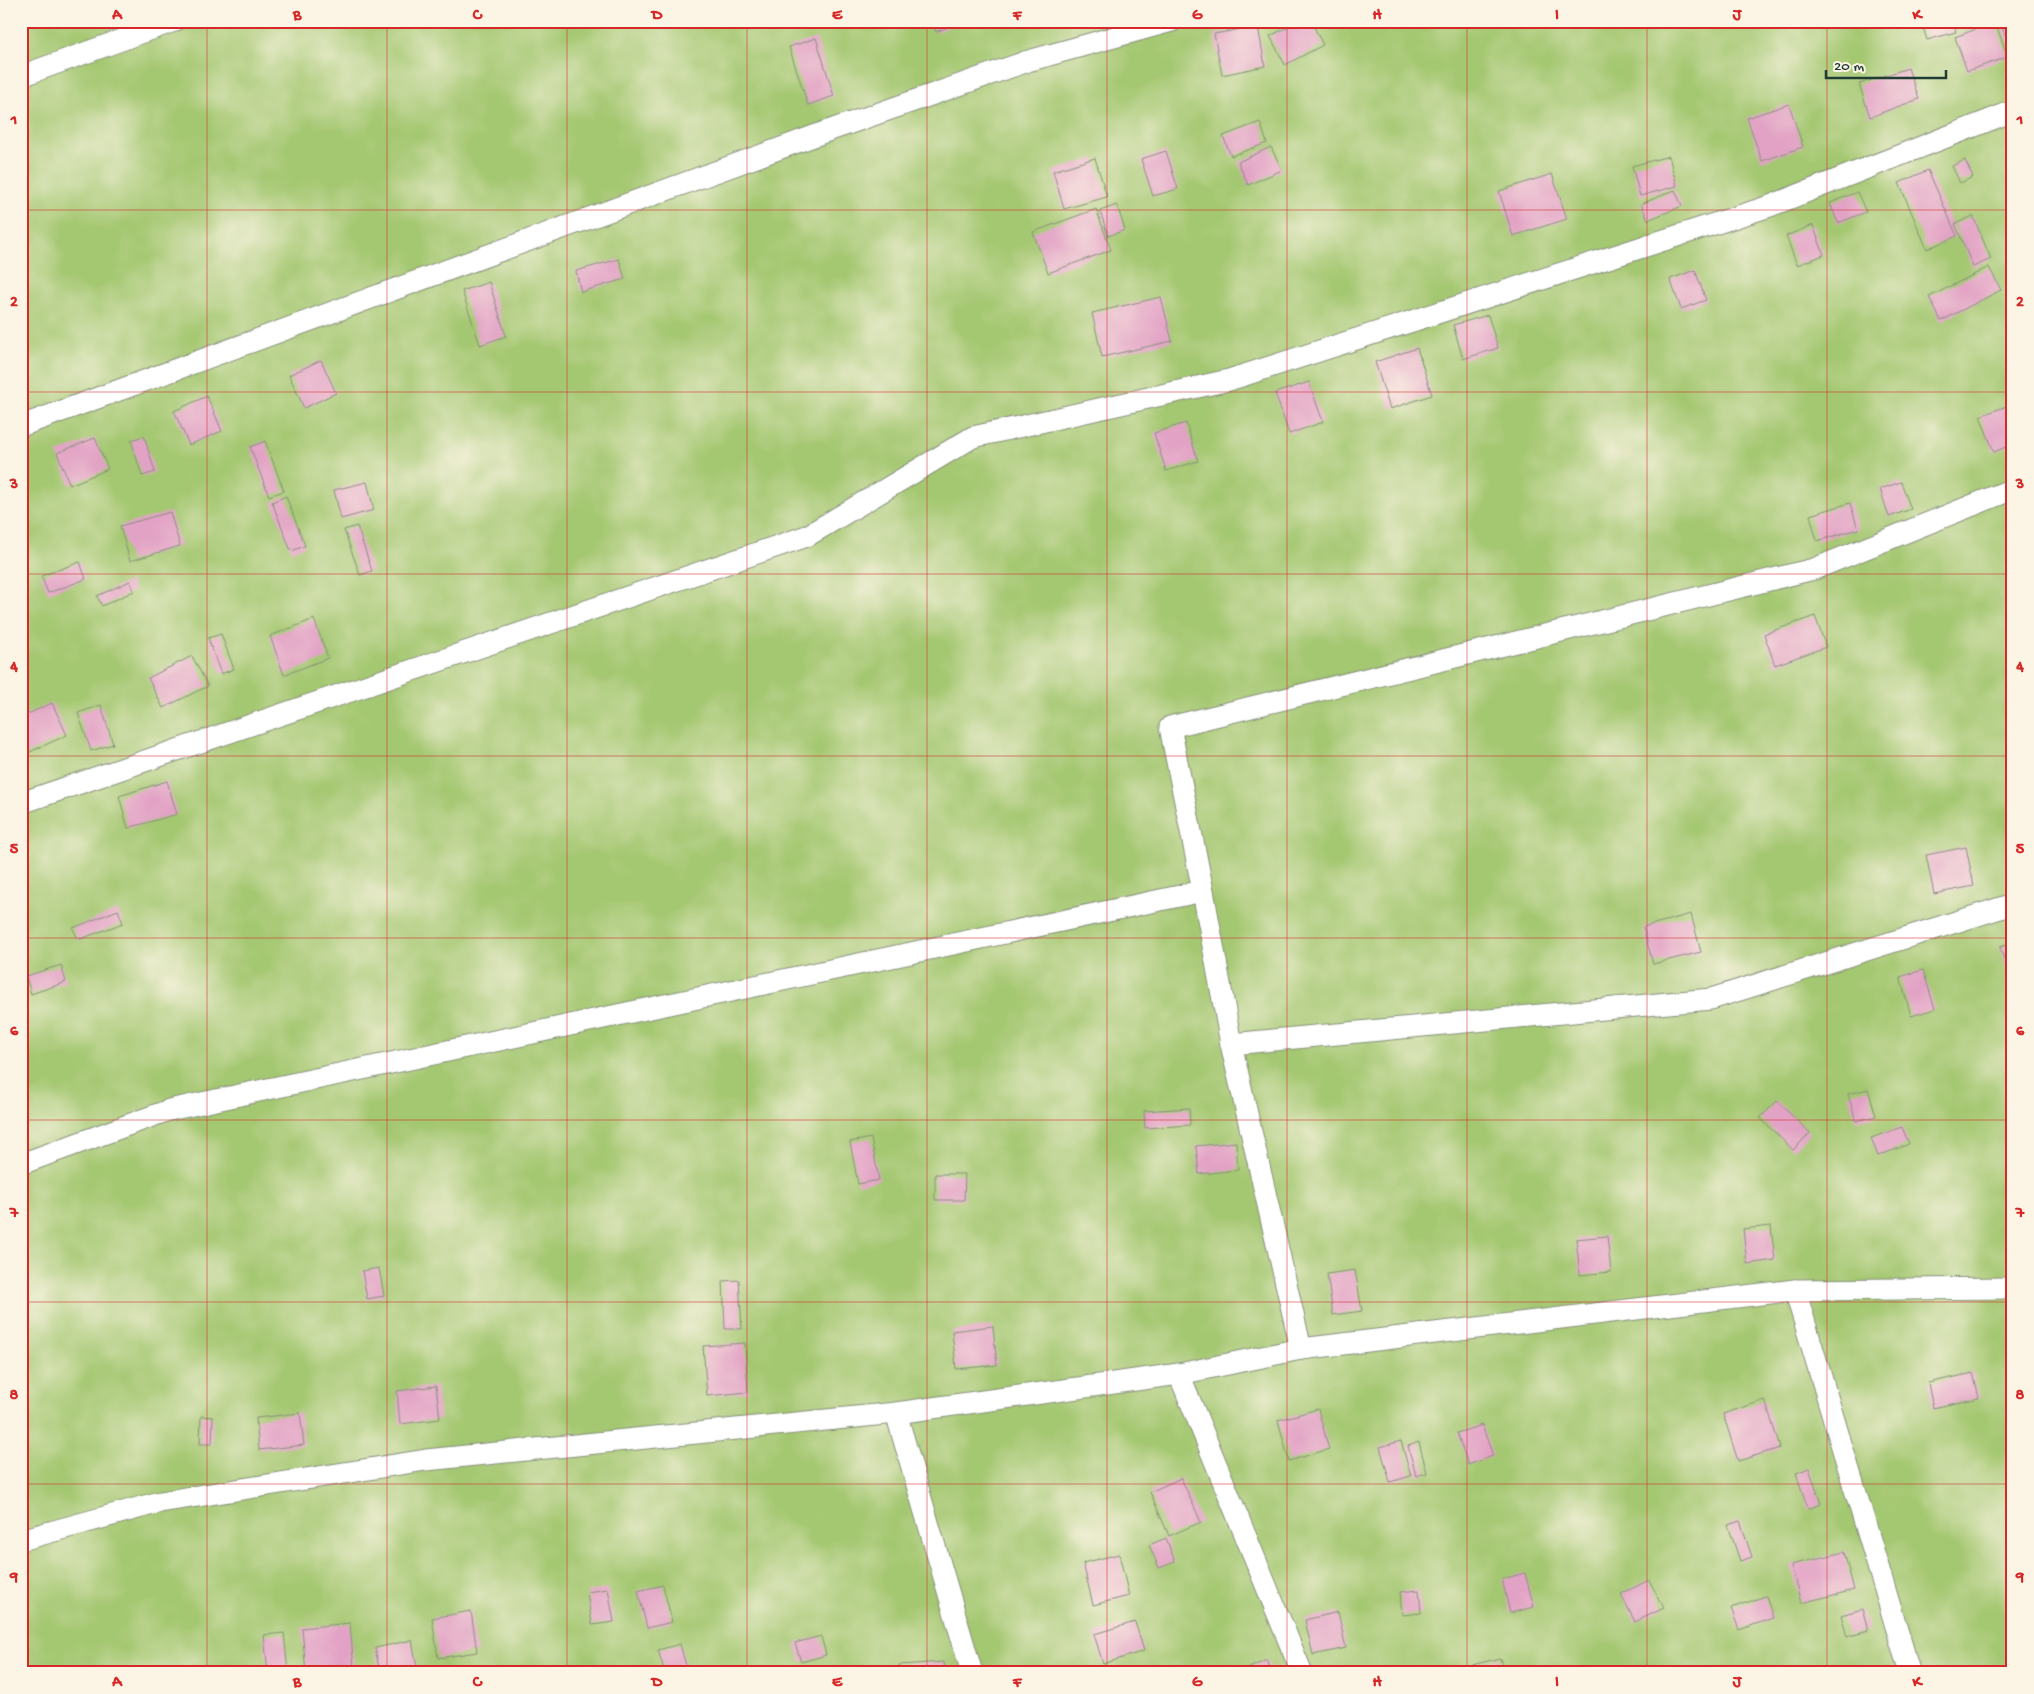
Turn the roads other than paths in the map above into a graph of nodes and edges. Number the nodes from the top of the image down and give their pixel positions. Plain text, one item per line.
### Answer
1 (174, 21) edge
2 (1172, 21) edge
3 (21, 76) edge
4 (2013, 110) edge
5 (21, 426) edge
6 (2013, 489) edge
7 (21, 803) edge
8 (1203, 891) junction
9 (2013, 904) edge
10 (1231, 1044) junction
11 (21, 1164) edge
12 (2013, 1288) edge
13 (1795, 1290) junction
14 (1301, 1349) junction
15 (1179, 1374) junction
16 (896, 1413) junction
17 (21, 1540) edge
18 (972, 1673) edge
19 (1302, 1673) edge
20 (1910, 1673) edge

1 - 3 lane
2 - 5 lane
4 - 7 lane
6 - 8 lane
8 - 10 lane
8 - 11 lane
9 - 10 lane
10 - 14 lane
12 - 13 lane
13 - 14 lane
13 - 20 lane
14 - 15 lane
15 - 16 lane
15 - 19 lane
16 - 17 lane
16 - 18 lane

